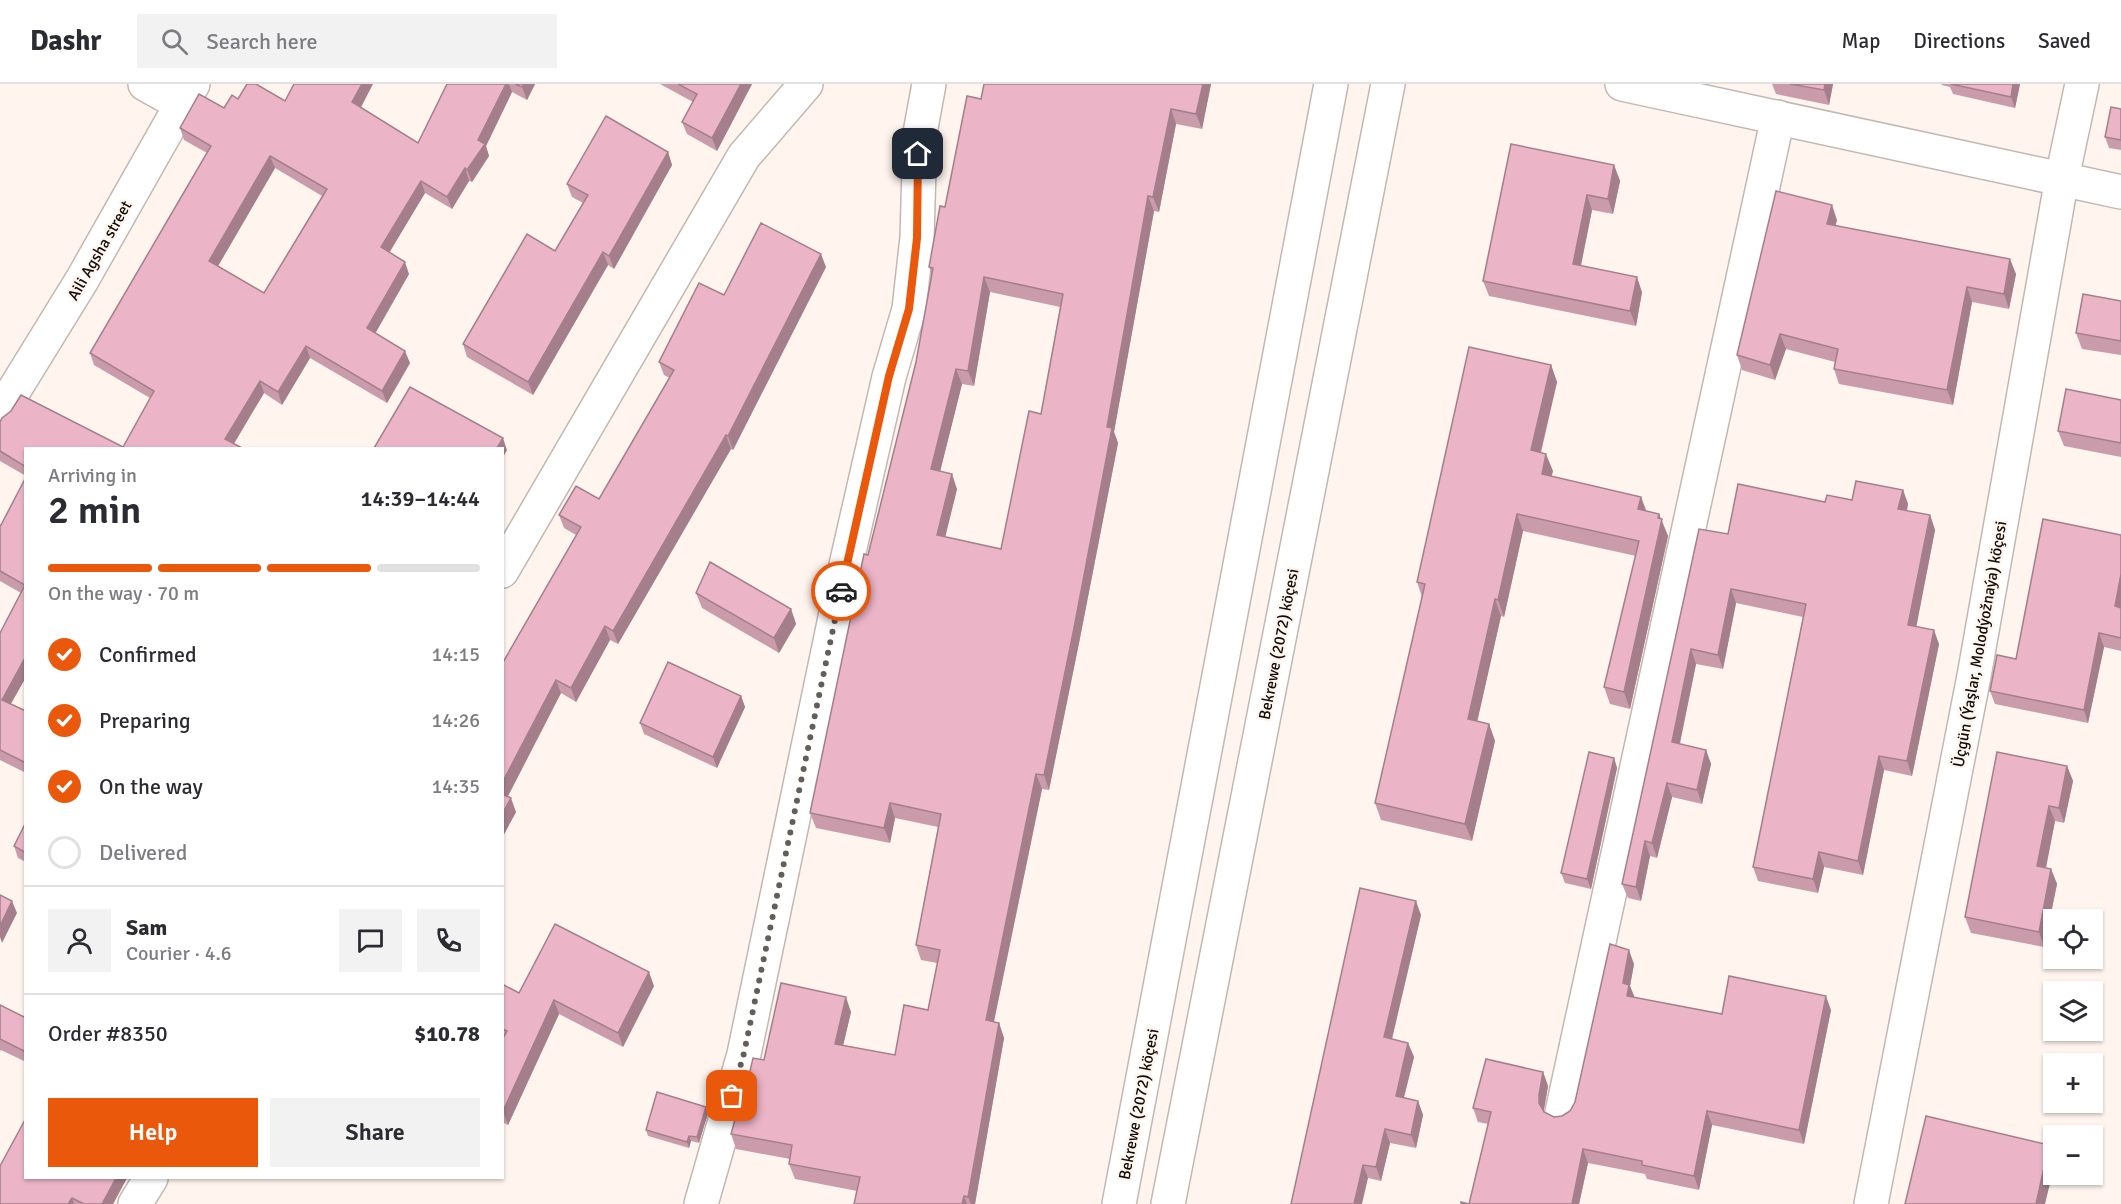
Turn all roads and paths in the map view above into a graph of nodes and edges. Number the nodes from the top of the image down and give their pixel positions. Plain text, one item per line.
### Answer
1 (145, 84) edge
2 (806, 84) edge
3 (929, 84) edge
4 (1331, 84) edge
5 (1388, 84) edge
6 (1622, 84) edge
7 (2082, 84) edge
8 (187, 94) edge
9 (1778, 117) junction
10 (2062, 178) junction
11 (2121, 192) edge
12 (0, 413) edge
13 (504, 568) edge
14 (1562, 1112) dead end
15 (150, 1179) edge
16 (135, 1204) edge
17 (701, 1204) edge
18 (1119, 1204) edge
19 (1168, 1204) edge
20 (1871, 1204) edge

1 - 8 street
2 - 13 street
3 - 17 street
4 - 18 street, Bekrewe (2072) köçesi
5 - 19 street, Bekrewe (2072) köçesi
6 - 9 street
7 - 10 street, Üçgün (Ýaşlar, Molodýožnaýa) köçesi
8 - 12 street, Aili Agsha street
9 - 10 street
9 - 14 street
10 - 11 street
10 - 20 street, Üçgün (Ýaşlar, Molodýožnaýa) köçesi
15 - 16 street

